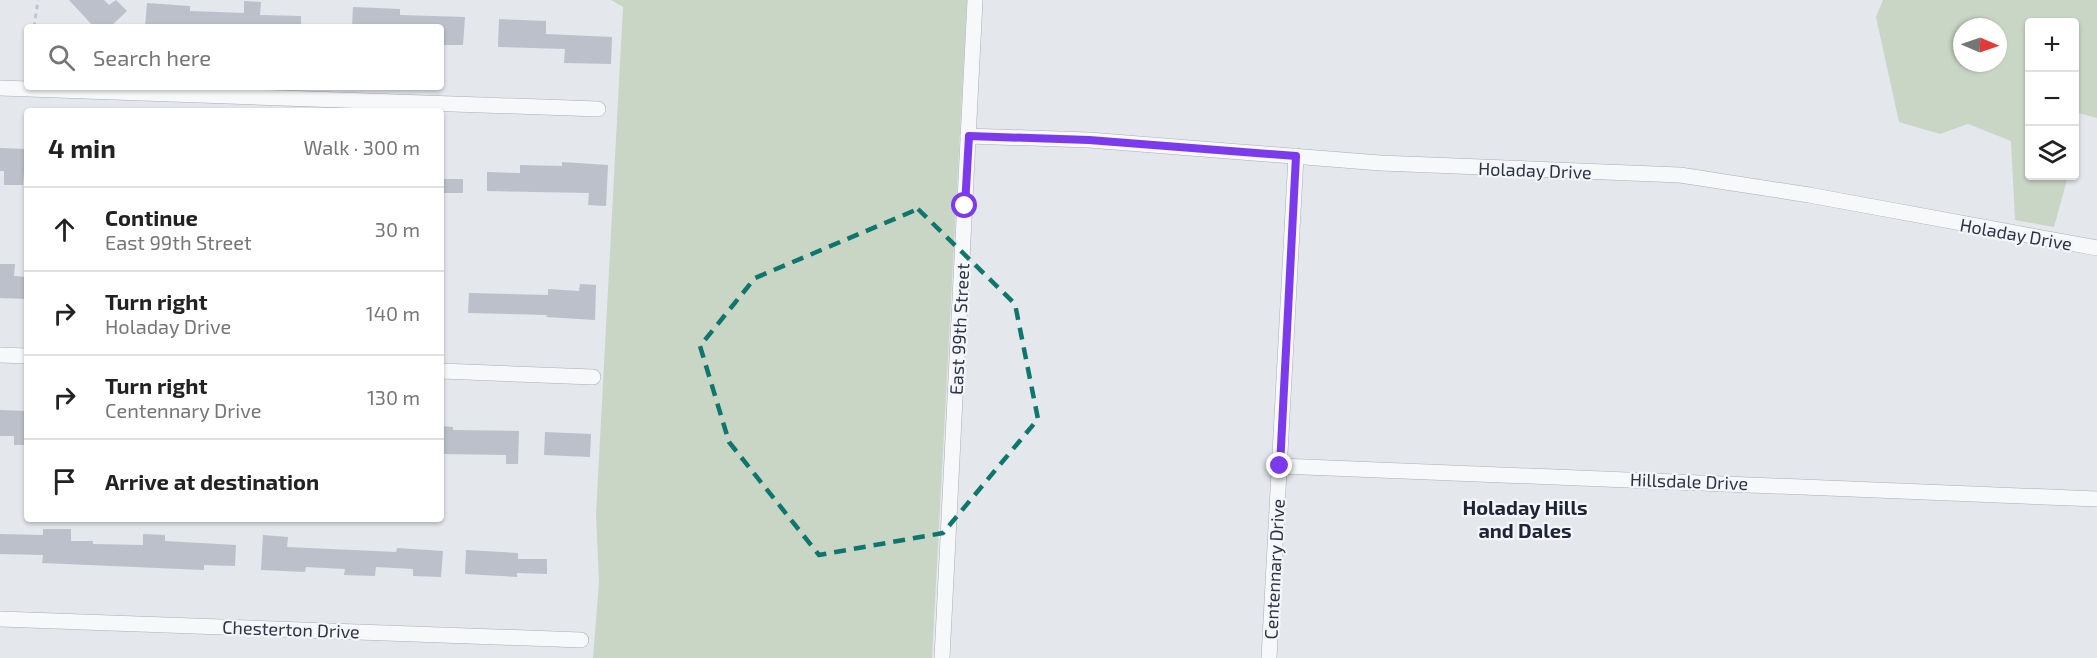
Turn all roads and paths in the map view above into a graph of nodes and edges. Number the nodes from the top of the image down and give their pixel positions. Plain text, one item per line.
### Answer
1 (38, 0) edge
2 (975, 0) edge
3 (34, 24) edge
4 (0, 88) edge
5 (24, 89) edge
6 (57, 90) edge
7 (597, 109) dead end
8 (969, 136) junction
9 (1296, 156) junction
10 (2097, 248) edge
11 (0, 355) edge
12 (24, 356) edge
13 (444, 371) edge
14 (593, 377) dead end
15 (1280, 466) junction
16 (2097, 499) edge
17 (0, 619) edge
18 (581, 640) dead end
19 (942, 658) edge
20 (1269, 658) edge

1 - 3 path
2 - 8 street, East 99th Street
4 - 5 street
6 - 7 street
8 - 9 street, Holaday Drive
8 - 19 street, East 99th Street
9 - 10 street, Holaday Drive
9 - 15 street, Centennary Drive
11 - 12 street
13 - 14 street
15 - 16 street, Hillsdale Drive
15 - 20 street, Centennary Drive
17 - 18 street, Chesterton Drive

